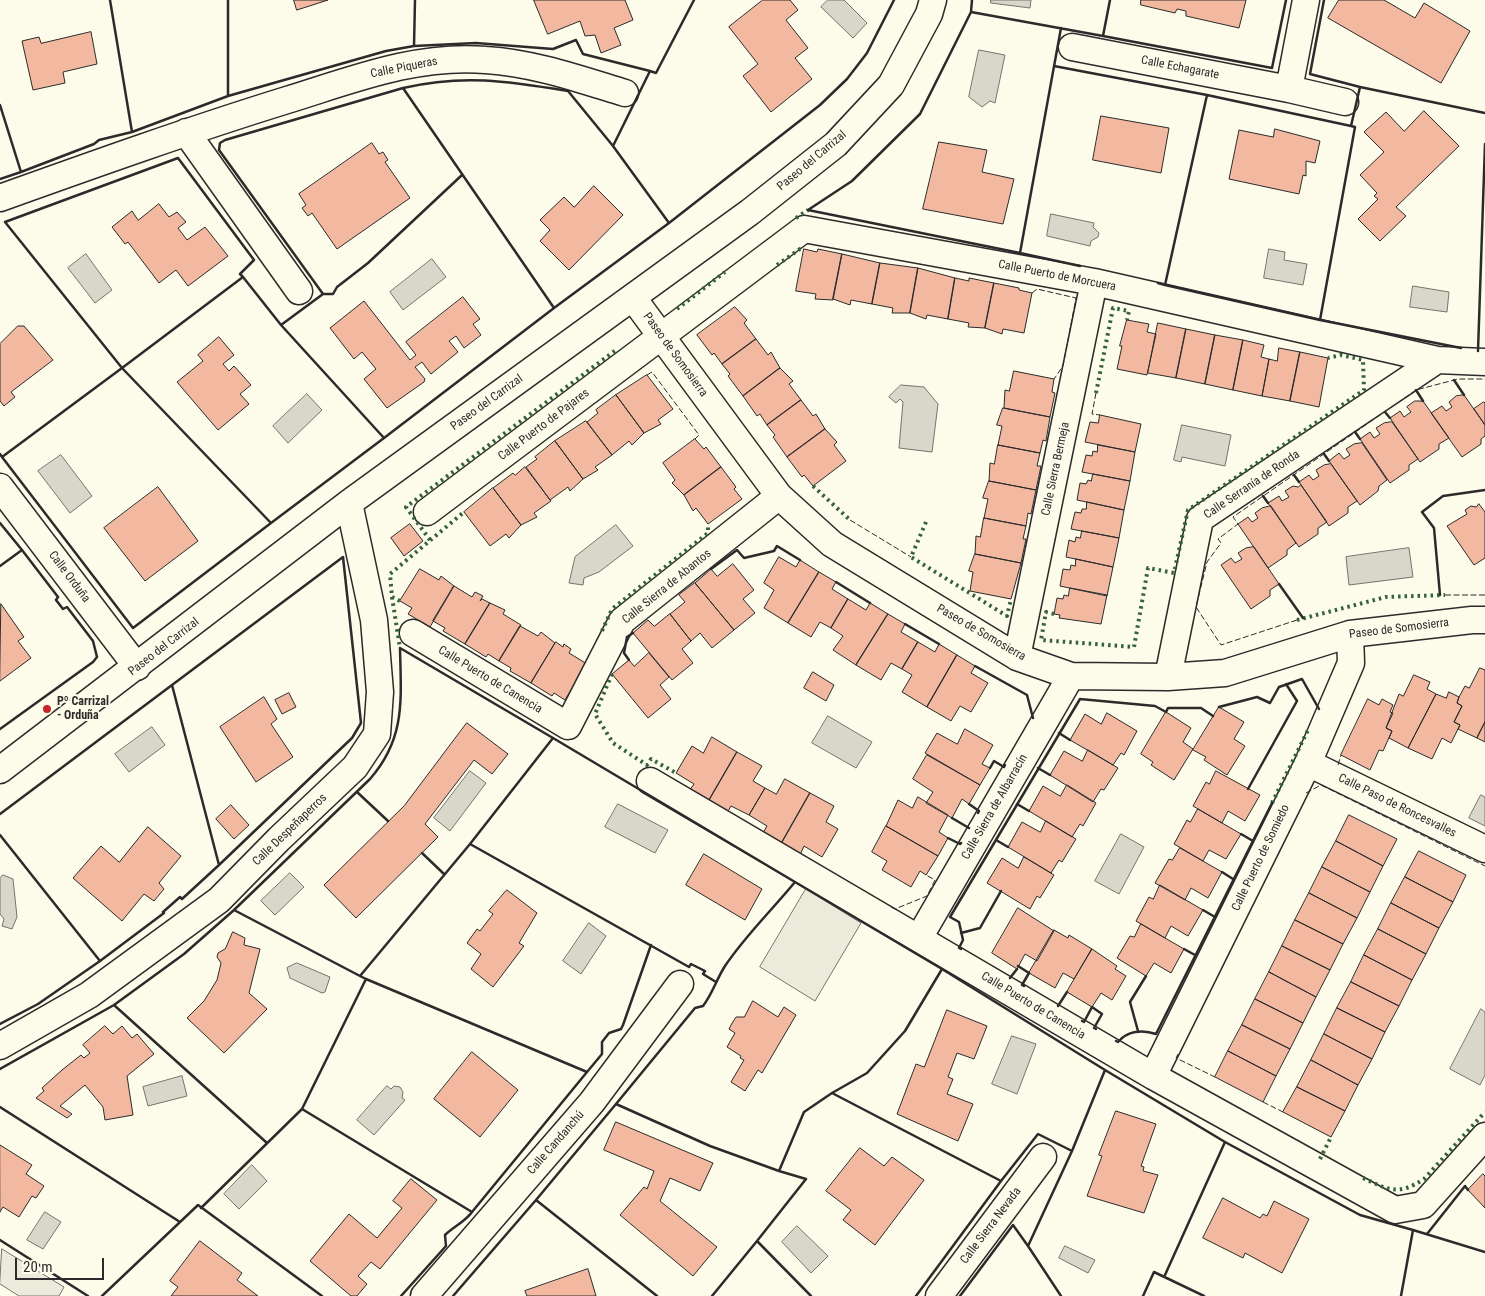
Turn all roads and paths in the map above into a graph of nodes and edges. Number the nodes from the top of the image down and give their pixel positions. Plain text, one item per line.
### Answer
1 (933, 0) edge
2 (1306, 0) edge
3 (1072, 47) dead end
4 (1289, 89) junction
5 (625, 93) dead end
6 (1345, 102) dead end
7 (186, 132) junction
8 (0, 198) edge
9 (1094, 282) junction
10 (300, 290) dead end
11 (632, 298) junction
12 (661, 337) junction
13 (1437, 360) junction
14 (1485, 362) edge
15 (0, 487) edge
16 (780, 496) junction
17 (349, 503) junction
18 (427, 512) dead end
19 (1485, 620) edge
20 (413, 633) dead end
21 (1350, 634) junction
22 (1017, 657) junction
23 (137, 668) junction
24 (1071, 676) junction
25 (1168, 677) junction
26 (568, 726) joint
27 (1308, 763) junction
28 (0, 770) edge
29 (650, 781) dead end
30 (1485, 849) edge
31 (919, 938) junction
32 (680, 984) dead end
33 (0, 1046) edge
34 (1152, 1076) junction
35 (1485, 1136) edge
36 (1043, 1157) dead end
37 (424, 1296) edge
38 (939, 1296) edge

1 - 11 street, Paseo del Carrizal
2 - 4 street
3 - 4 street, Calle Echagarate
4 - 6 street, Calle Echagarate
5 - 7 street, Calle Piqueras
7 - 8 street, Calle Piqueras
7 - 10 street
9 - 12 street, Calle Puerto de Morcuera
9 - 13 street, Calle Puerto de Morcuera
9 - 22 street, Calle Sierra Bermeja
11 - 12 street, Paseo de Somosierra
11 - 17 street, Paseo del Carrizal
12 - 16 street, Paseo de Somosierra
12 - 18 street, Calle Puerto de Pajares
13 - 14 street, Calle Puerto de Morcuera
13 - 25 street, Calle Serranía de Ronda
15 - 23 street, Calle Orduña
16 - 22 street, Paseo de Somosierra
16 - 26 street, Calle Sierra de Abantos
17 - 23 street, Paseo del Carrizal
17 - 33 street, Calle Despeñaperros
19 - 21 street, Paseo de Somosierra
20 - 26 street, Calle Puerto de Canencia
21 - 25 street, Paseo de Somosierra
21 - 27 street, Calle Puerto de Somiedo
22 - 24 street, Paseo de Somosierra
23 - 28 street, Paseo del Carrizal
24 - 25 street, Paseo de Somosierra
24 - 31 street, Calle Sierra de Albarracín
27 - 30 street, Calle Paso de Roncesvalles
27 - 34 street, Calle Puerto de Somiedo
29 - 31 street, Calle Puerto de Canencia
31 - 34 street, Calle Puerto de Canencia
32 - 37 street, Calle Candanchú
34 - 35 street, Calle Puerto de Canencia
36 - 38 street, Calle Sierra Nevada

